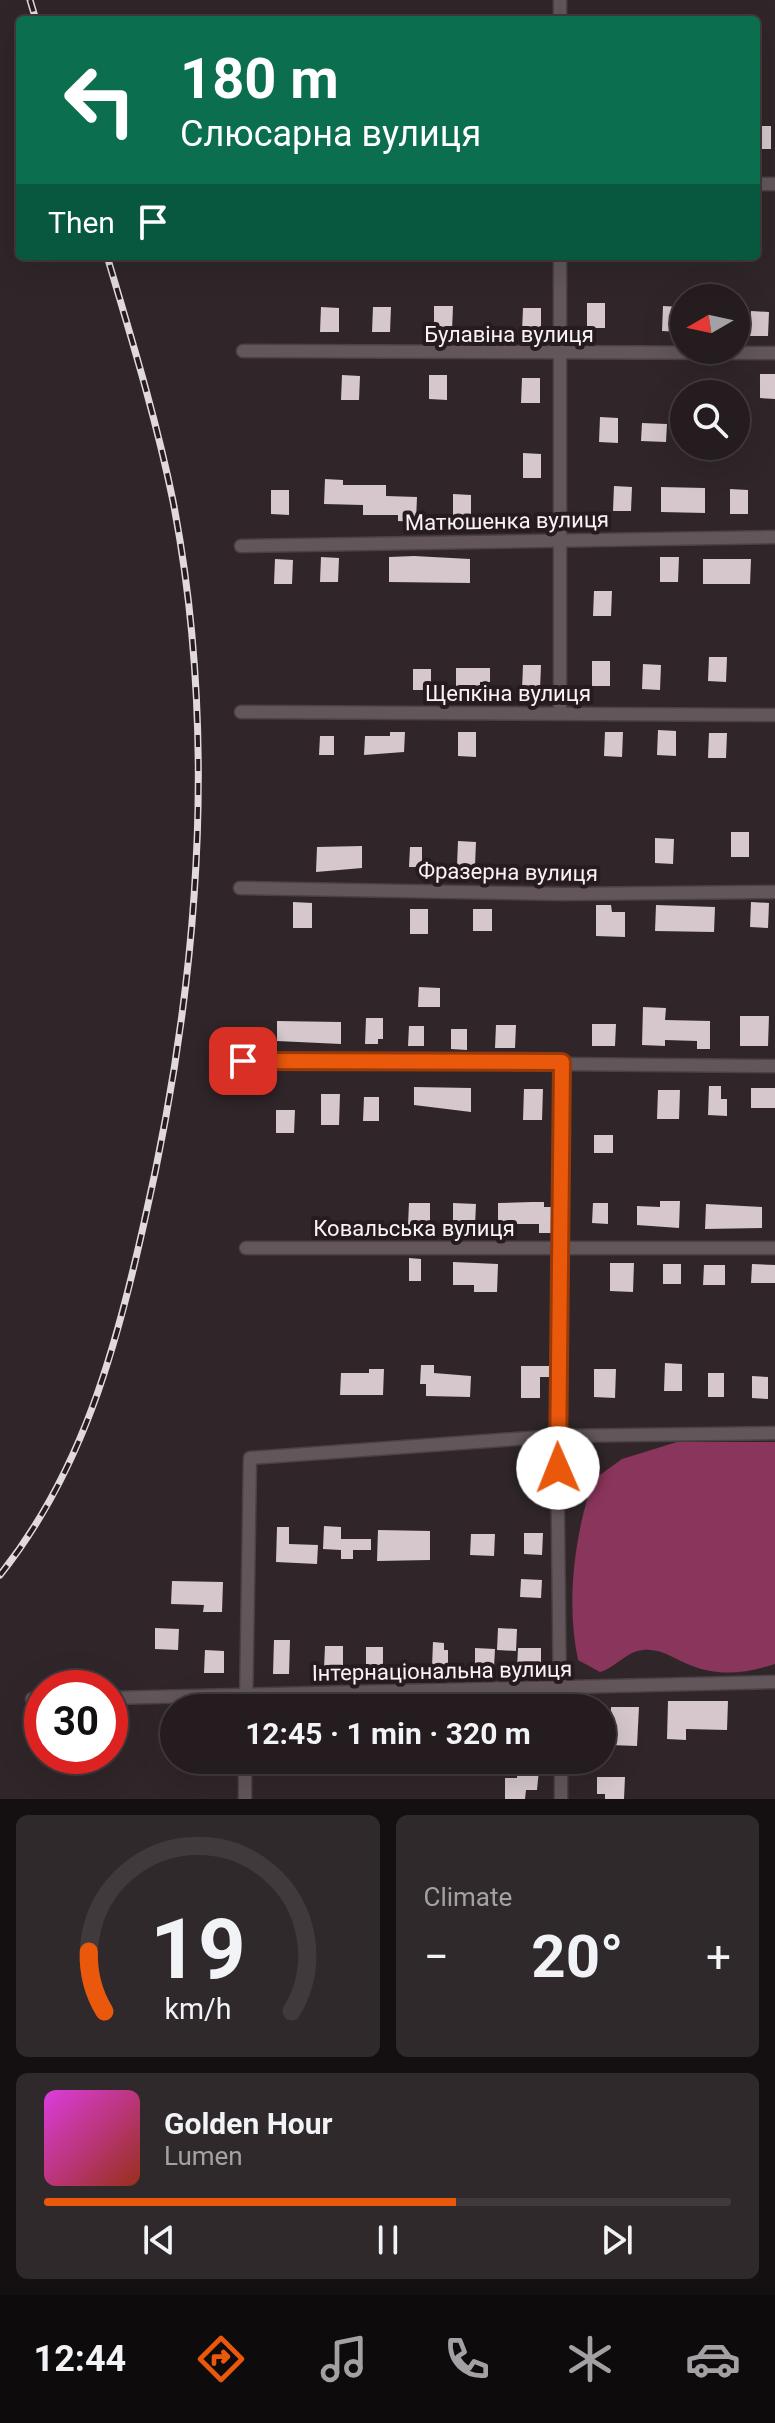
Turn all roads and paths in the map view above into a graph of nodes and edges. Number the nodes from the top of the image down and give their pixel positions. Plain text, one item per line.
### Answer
1 (560, 260) edge
2 (243, 351) dead end
3 (775, 353) edge
4 (560, 355) junction
5 (775, 537) edge
6 (560, 539) junction
7 (241, 546) dead end
8 (241, 712) dead end
9 (560, 712) junction
10 (775, 715) edge
11 (240, 888) dead end
12 (775, 892) edge
13 (243, 1061) dead end
14 (562, 1062) junction
15 (775, 1066) edge
16 (558, 1247) junction
17 (246, 1248) dead end
18 (775, 1248) edge
19 (775, 1433) edge
20 (557, 1436) junction
21 (775, 1682) edge
22 (560, 1689) junction
23 (246, 1694) edge
24 (429, 1694) edge
25 (560, 1694) edge
26 (128, 1698) edge
27 (160, 1699) edge
28 (245, 1774) edge
29 (561, 1774) edge
30 (245, 1799) edge
31 (561, 1799) edge

1 - 4 street
2 - 4 street, Булавіна вулиця
3 - 4 street, Булавіна вулиця
4 - 6 street
5 - 6 street, Матюшенка вулиця
6 - 7 street, Матюшенка вулиця
6 - 9 street
8 - 9 street, Щепкіна вулиця
9 - 10 street, Щепкіна вулиця
11 - 12 street, Фразерна вулиця
13 - 14 street
14 - 15 street
14 - 16 street
16 - 17 street, Ковальська вулиця
16 - 18 street, Ковальська вулиця
16 - 20 street
19 - 20 street
20 - 22 street
20 - 23 street
21 - 22 street, Інтернаціональна вулиця
22 - 24 street, Інтернаціональна вулиця
22 - 25 street
26 - 27 street, Інтернаціональна вулиця
28 - 30 street
29 - 31 street

